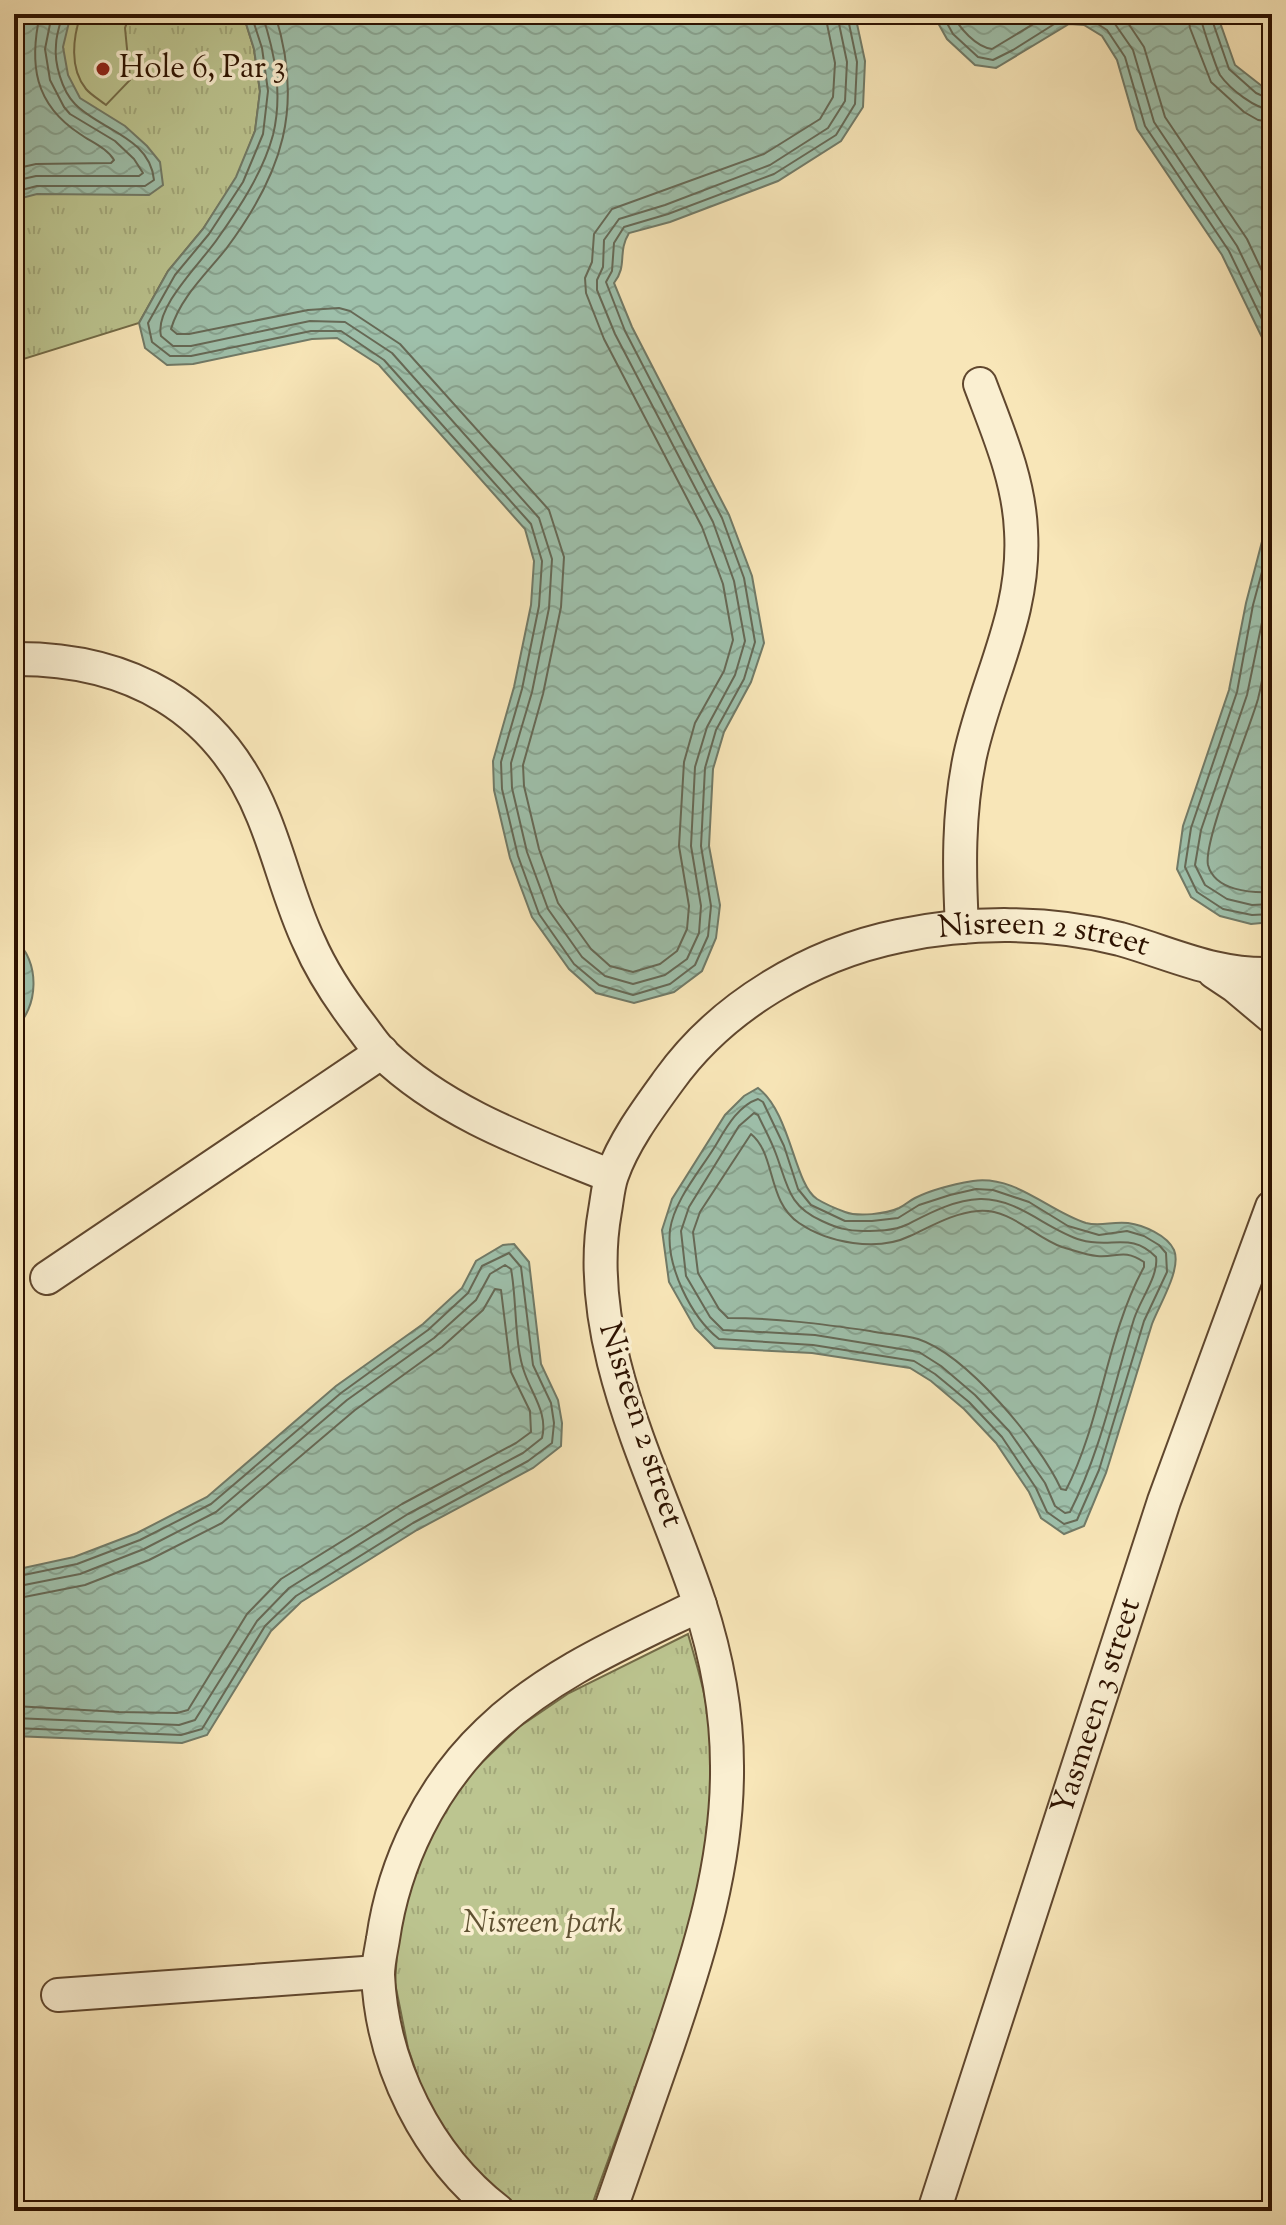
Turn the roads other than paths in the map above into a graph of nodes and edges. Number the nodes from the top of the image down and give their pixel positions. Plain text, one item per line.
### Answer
1 (980, 384) dead end
2 (14, 659) edge
3 (962, 927) junction
4 (1208, 969) junction
5 (1272, 974) edge
6 (1272, 1017) edge
7 (382, 1052) junction
8 (611, 1176) junction
9 (1272, 1207) edge
10 (47, 1278) dead end
11 (700, 1605) junction
12 (378, 1972) junction
13 (58, 1995) dead end
14 (498, 2211) edge
15 (610, 2211) edge
16 (934, 2211) edge

1 - 3 street
2 - 7 street
3 - 4 street, Nisreen 2 street
3 - 8 street, Nisreen 2 street
4 - 5 street, Nisreen 2 street
4 - 6 street, Nisreen 2 street
7 - 8 street
7 - 10 street
8 - 11 street, Nisreen 2 street
9 - 16 street, Yasmeen 3 street
11 - 12 street
11 - 15 street, Nisreen 2 street
12 - 13 street
12 - 14 street

